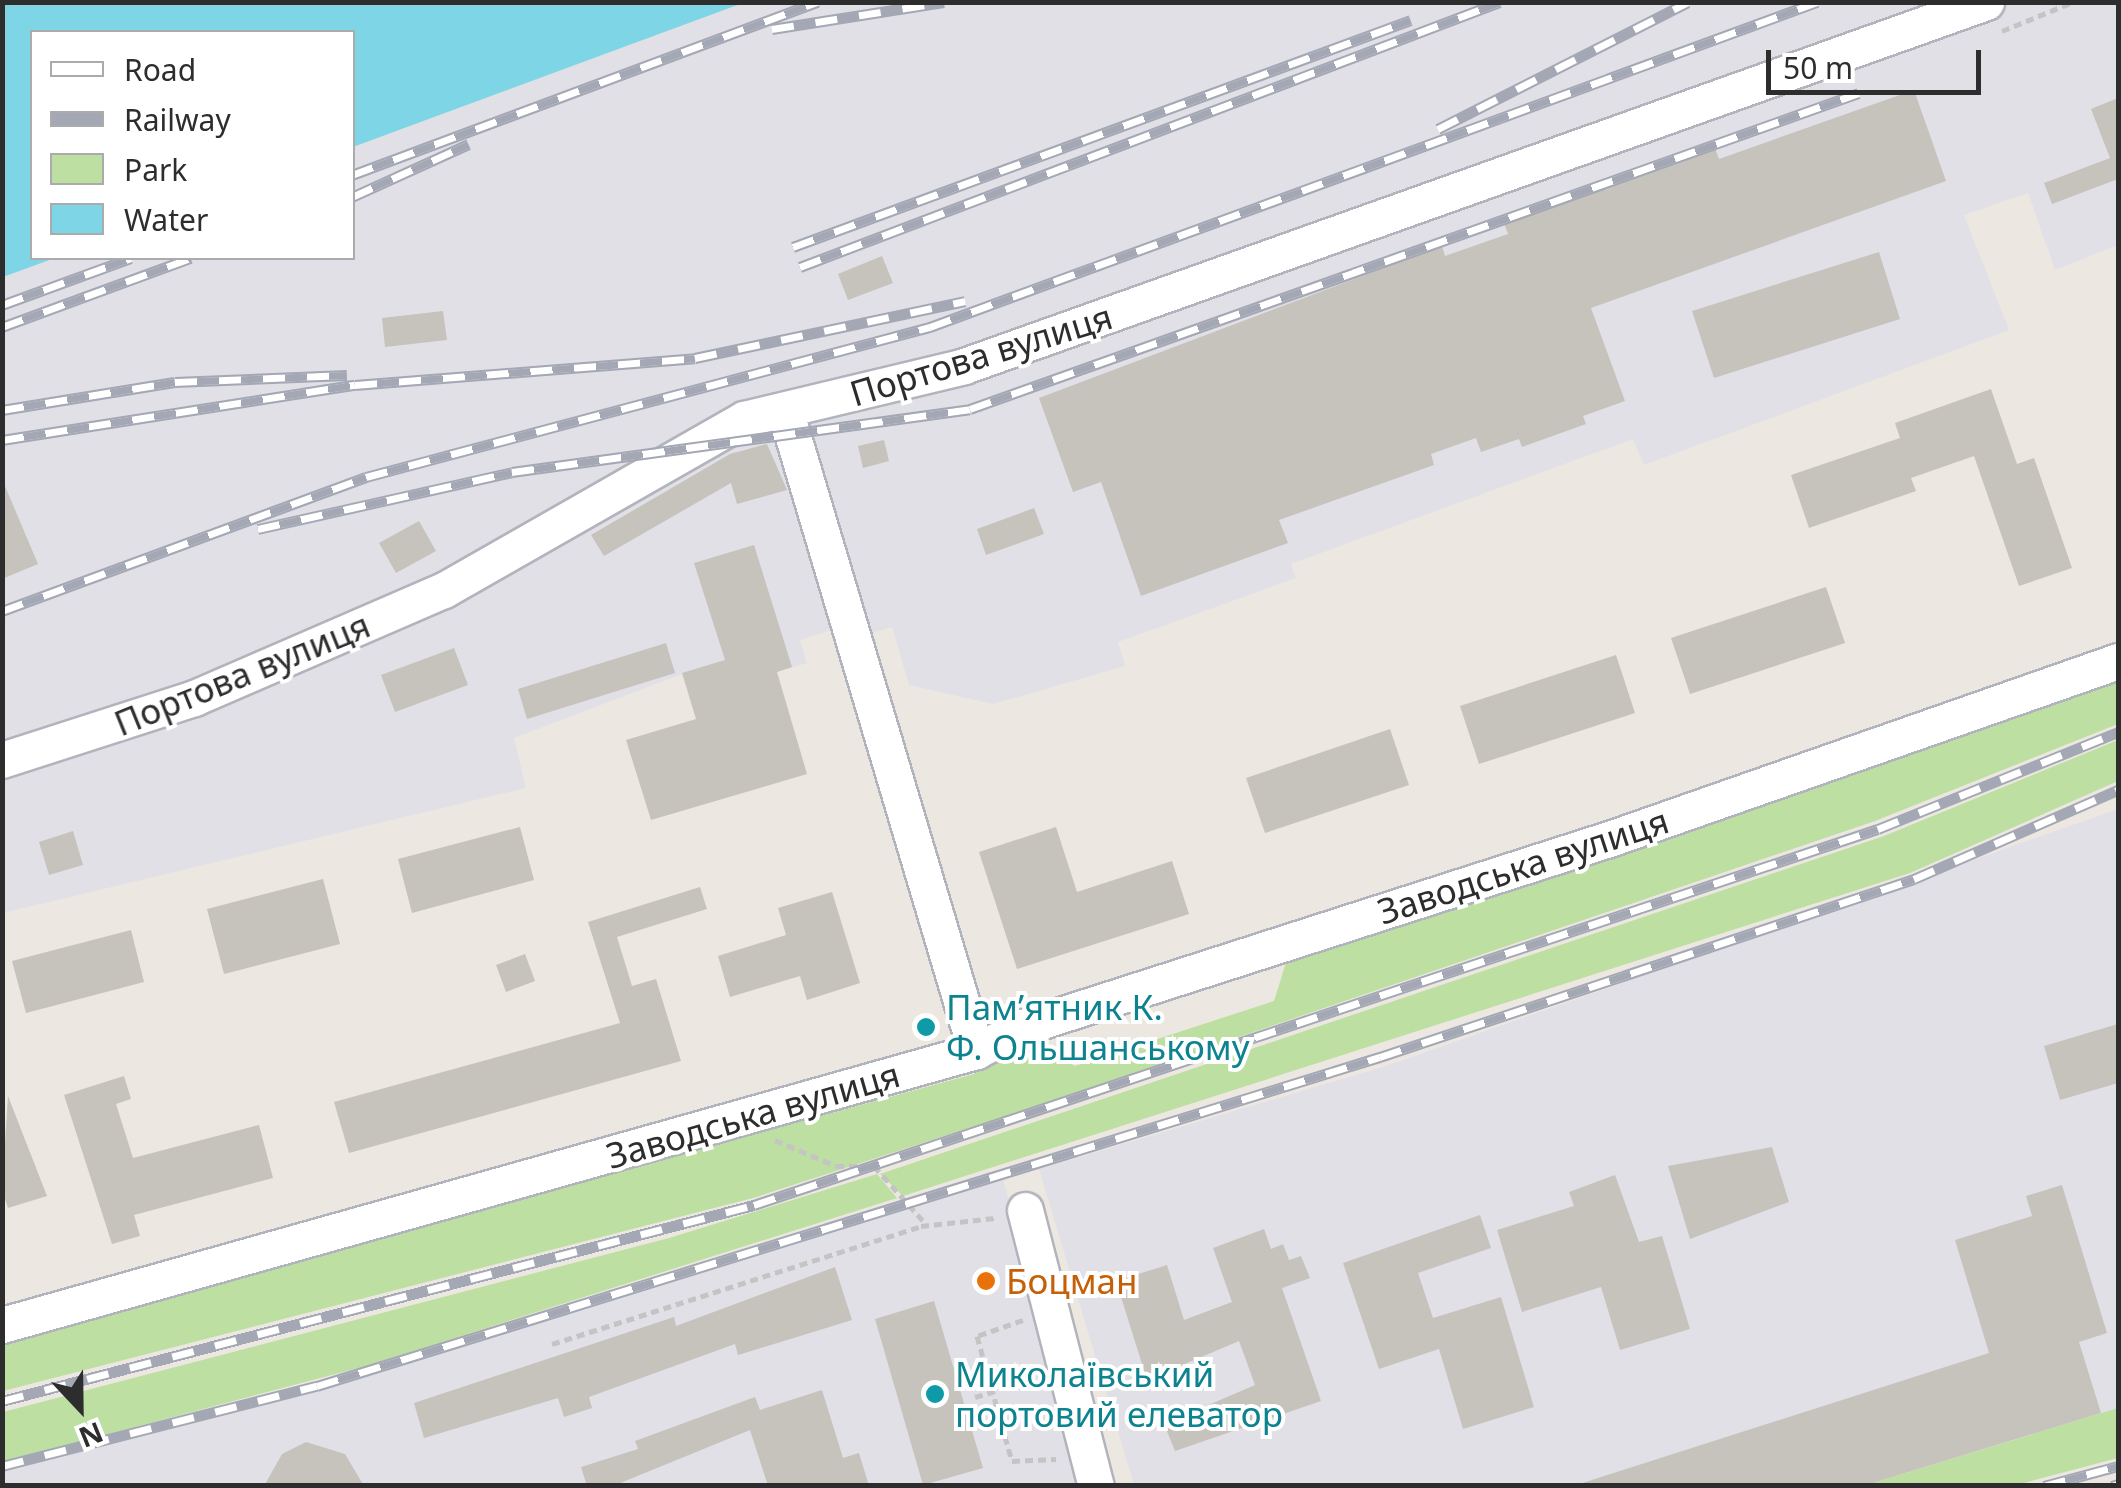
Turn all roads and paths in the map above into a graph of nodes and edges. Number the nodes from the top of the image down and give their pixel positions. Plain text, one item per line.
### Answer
1 (2073, 2) edge
2 (1987, 19) edge
3 (786, 412) junction
4 (2118, 661) edge
5 (2, 760) edge
6 (976, 1052) junction
7 (748, 1118) junction
8 (1016, 1213) joint
9 (928, 1228) junction
10 (1032, 1317) dead end
11 (2, 1324) edge
12 (552, 1344) dead end
13 (993, 1392) junction
14 (975, 1397) dead end
15 (1059, 1468) dead end
16 (1096, 1486) edge

1 - 2 path
2 - 3 street, Портова вулиця
3 - 5 street, Портова вулиця
3 - 6 street
4 - 6 street, Заводська вулиця
6 - 7 street, Заводська вулиця
7 - 9 path
7 - 11 street, Заводська вулиця
8 - 9 path
8 - 16 street
9 - 12 path
10 - 13 path
13 - 14 path
13 - 15 path

